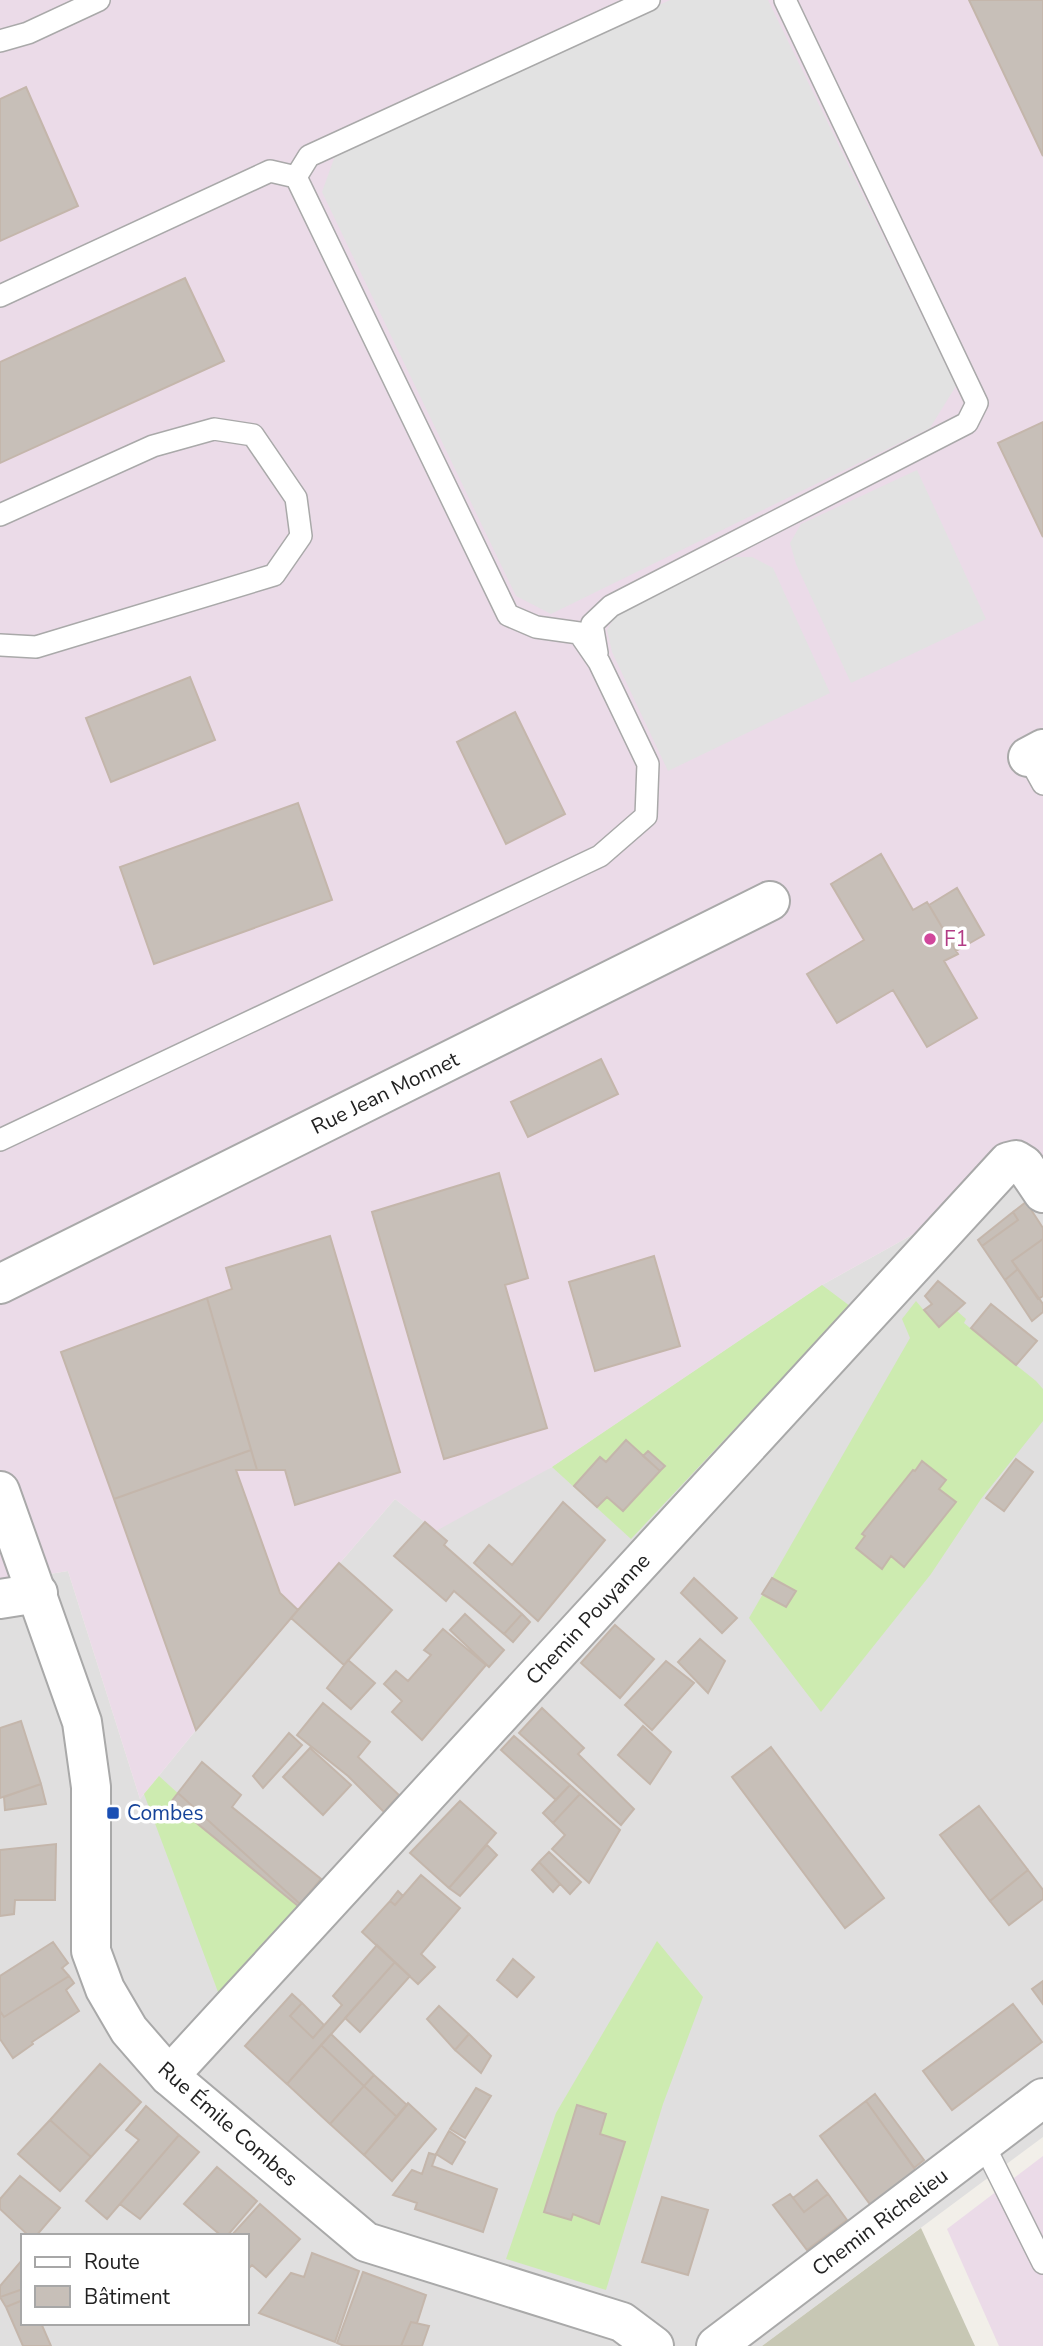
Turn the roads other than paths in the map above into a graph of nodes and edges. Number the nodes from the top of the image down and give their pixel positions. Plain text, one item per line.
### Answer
1 (99, 0) edge
2 (649, 0) edge
3 (785, 0) edge
4 (0, 41) edge
5 (296, 177) junction
6 (0, 296) edge
7 (0, 515) edge
8 (0, 645) edge
9 (599, 662) junction
10 (770, 901) dead end
11 (0, 1140) edge
12 (1043, 1193) edge
13 (0, 1284) edge
14 (0, 1491) edge
15 (38, 1593) junction
16 (0, 1599) edge
17 (169, 2076) junction
18 (1043, 2098) edge
19 (983, 2143) junction
20 (1043, 2263) edge
21 (654, 2346) edge
22 (716, 2346) edge

1 - 4 lane
2 - 5 lane
3 - 9 lane
5 - 6 lane
5 - 9 lane
7 - 8 lane
9 - 11 lane
10 - 13 street, Rue Jean Monnet
12 - 17 street, Chemin Pouyanne
14 - 15 street, Rue Émile Combes
15 - 16 street
15 - 17 street, Rue Émile Combes
17 - 21 street, Rue Émile Combes
18 - 19 street, Chemin Richelieu
19 - 20 lane
19 - 22 street, Chemin Richelieu

